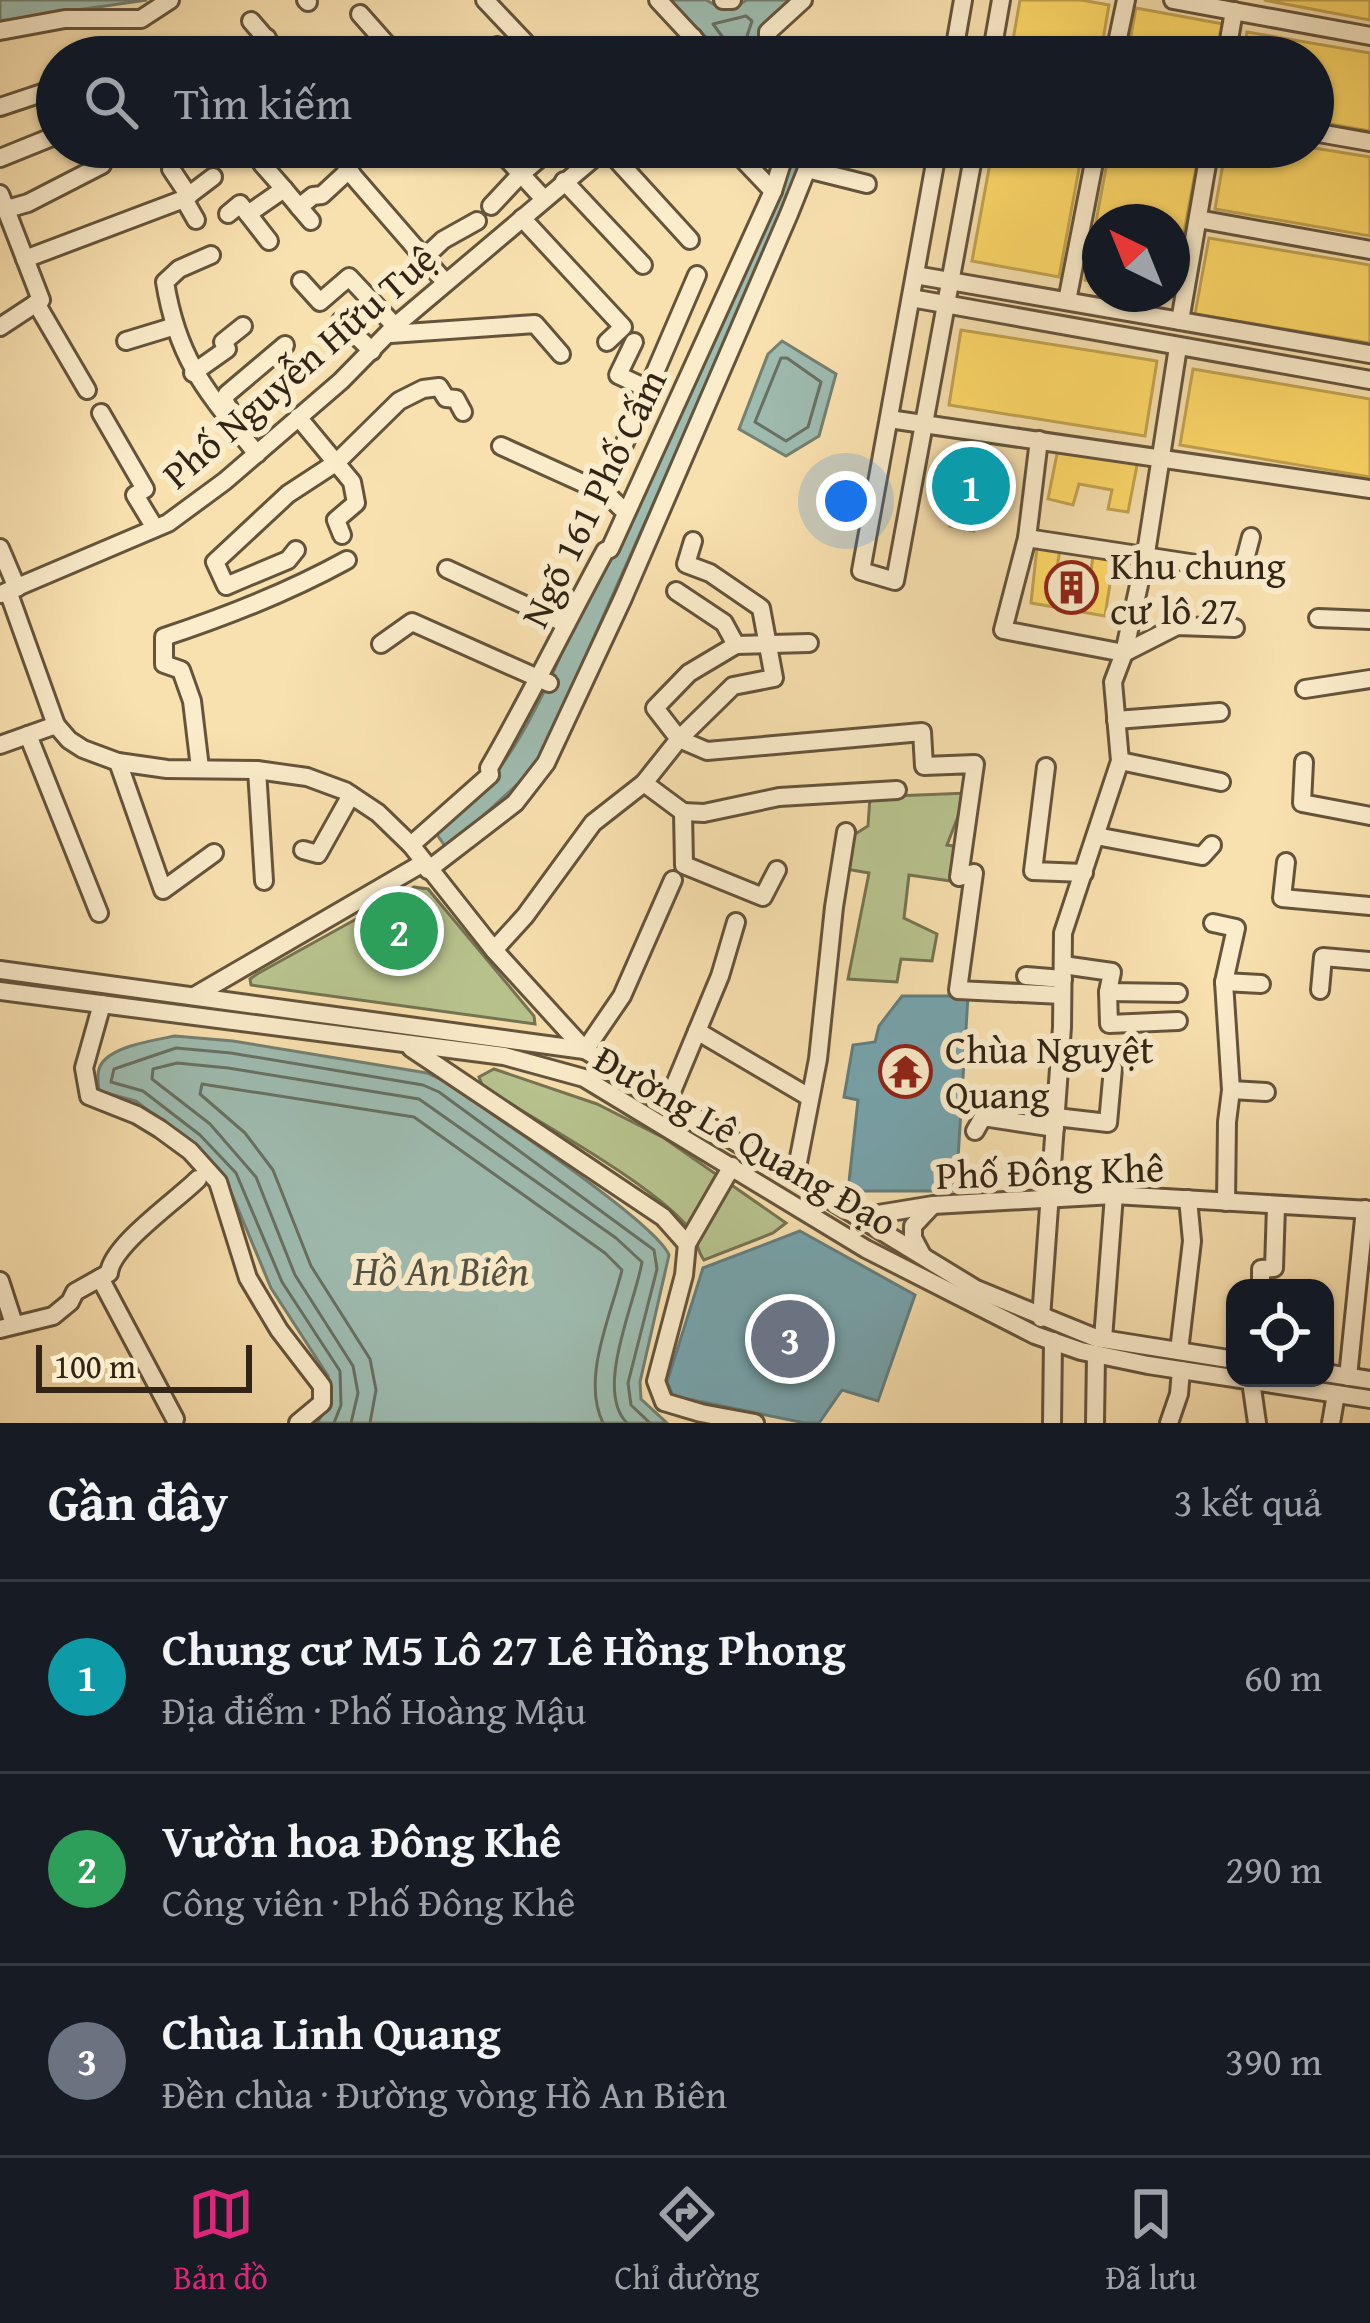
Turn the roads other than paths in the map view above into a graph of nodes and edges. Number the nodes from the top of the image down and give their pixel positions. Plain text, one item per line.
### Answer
1 (170, 0) edge
2 (485, 0) edge
3 (658, 0) edge
4 (802, 0) edge
5 (963, 0) edge
6 (1001, 0) edge
7 (1126, 0) edge
8 (1173, 0) edge
9 (1234, 11) junction
10 (360, 14) dead end
11 (250, 21) dead end
12 (0, 31) edge
13 (265, 36) edge
14 (379, 36) edge
15 (519, 36) edge
16 (692, 36) edge
17 (769, 36) edge
18 (957, 36) edge
19 (995, 36) edge
20 (1118, 36) edge
21 (1230, 36) edge
22 (1370, 36) edge
23 (36, 95) edge
24 (0, 107) edge
25 (1334, 136) edge
26 (1370, 142) edge
27 (36, 144) edge
28 (0, 158) edge
29 (96, 168) edge
30 (266, 168) edge
31 (514, 168) edge
32 (528, 168) edge
33 (580, 168) edge
34 (626, 168) edge
35 (750, 168) edge
36 (780, 168) edge
37 (934, 168) edge
38 (970, 168) edge
39 (1093, 168) edge
40 (1206, 168) edge
41 (171, 169) dead end
42 (350, 170) joint
43 (807, 170) joint
44 (520, 175) junction
45 (213, 177) dead end
46 (564, 181) junction
47 (867, 184) dead end
48 (284, 189) junction
49 (772, 191) junction
50 (187, 197) junction
51 (544, 198) junction
52 (3, 202) edge
53 (491, 206) dead end
54 (228, 214) dead end
55 (248, 214) junction
56 (522, 218) junction
57 (1198, 219) junction
58 (196, 220) dead end
59 (477, 221) dead end
60 (690, 239) dead end
61 (269, 241) dead end
62 (1370, 250) edge
63 (211, 255) dead end
64 (425, 257) junction
65 (25, 259) junction
66 (643, 265) dead end
67 (697, 275) dead end
68 (915, 275) junction
69 (301, 281) dead end
70 (950, 281) junction
71 (446, 282) junction
72 (911, 298) junction
73 (1066, 302) junction
74 (36, 303) junction
75 (946, 305) junction
76 (341, 321) dead end
77 (1180, 321) junction
78 (243, 326) dead end
79 (0, 327) edge
80 (172, 327) junction
81 (393, 330) junction
82 (127, 340) dead end
83 (607, 342) dead end
84 (634, 342) dead end
85 (285, 344) dead end
86 (1178, 347) junction
87 (372, 351) junction
88 (1370, 354) edge
89 (561, 355) dead end
90 (193, 373) junction
91 (1370, 380) edge
92 (646, 388) junction
93 (87, 390) dead end
94 (463, 412) dead end
95 (101, 413) dead end
96 (298, 417) junction
97 (889, 418) junction
98 (924, 423) junction
99 (1039, 440) junction
100 (501, 446) dead end
101 (260, 452) junction
102 (1161, 458) junction
103 (337, 462) junction
104 (1370, 489) edge
105 (607, 494) junction
106 (629, 506) junction
107 (155, 528) junction
108 (342, 535) dead end
109 (1251, 537) dead end
110 (1028, 538) junction
111 (693, 541) dead end
112 (0, 548) edge
113 (296, 550) dead end
114 (1146, 554) junction
115 (347, 560) dead end
116 (447, 569) dead end
117 (8, 591) edge
118 (676, 591) dead end
119 (584, 600) junction
120 (1318, 618) dead end
121 (1370, 620) edge
122 (566, 624) junction
123 (1235, 628) dead end
124 (809, 643) dead end
125 (381, 644) dead end
126 (736, 644) junction
127 (769, 644) junction
128 (1124, 653) junction
129 (1370, 679) edge
130 (545, 681) junction
131 (1304, 689) dead end
132 (1220, 712) dead end
133 (1117, 720) junction
134 (56, 725) junction
135 (28, 734) junction
136 (679, 739) junction
137 (0, 745) edge
138 (1120, 761) junction
139 (1304, 761) dead end
140 (118, 762) junction
141 (1046, 767) dead end
142 (200, 768) junction
143 (257, 770) junction
144 (1221, 782) dead end
145 (644, 783) junction
146 (897, 790) dead end
147 (351, 795) junction
148 (683, 812) junction
149 (1370, 816) edge
150 (846, 832) dead end
151 (1096, 836) junction
152 (411, 845) junction
153 (1212, 845) dead end
154 (303, 850) dead end
155 (214, 854) dead end
156 (1286, 862) dead end
157 (426, 867) junction
158 (777, 870) dead end
159 (1084, 873) junction
160 (673, 880) dead end
161 (264, 881) dead end
162 (1370, 906) edge
163 (99, 913) dead end
164 (736, 922) dead end
165 (1213, 923) dead end
166 (494, 950) junction
167 (1370, 962) edge
168 (0, 970) edge
169 (1026, 976) dead end
170 (1063, 980) junction
171 (1224, 982) junction
172 (1261, 984) dead end
173 (1321, 990) dead end
174 (0, 991) edge
175 (1108, 992) junction
176 (1178, 993) dead end
177 (196, 994) junction
178 (102, 1004) junction
179 (194, 1018) junction
180 (1178, 1022) dead end
181 (376, 1023) junction
182 (697, 1031) junction
183 (406, 1044) junction
184 (585, 1050) junction
185 (1113, 1068) dead end
186 (584, 1078) junction
187 (1231, 1090) junction
188 (1266, 1092) dead end
189 (809, 1097) junction
190 (668, 1101) junction
191 (1056, 1122) junction
192 (976, 1131) dead end
193 (731, 1166) junction
194 (795, 1178) junction
195 (198, 1179) dead end
196 (1114, 1195) junction
197 (1049, 1198) junction
198 (1188, 1199) junction
199 (1226, 1202) junction
200 (933, 1205) junction
201 (1276, 1206) junction
202 (1367, 1209) edge
203 (859, 1217) junction
204 (845, 1237) junction
205 (687, 1244) junction
206 (922, 1256) junction
207 (100, 1278) junction
208 (1261, 1279) edge
209 (0, 1282) edge
210 (1041, 1318) junction
211 (7, 1327) edge
212 (1053, 1341) junction
213 (1100, 1346) junction
214 (1178, 1351) junction
215 (1226, 1359) edge
216 (1181, 1370) junction
217 (1334, 1375) edge
218 (1226, 1377) edge
219 (1348, 1377) junction
220 (1370, 1380) edge
221 (1252, 1387) edge
222 (1290, 1387) edge
223 (1336, 1394) junction
224 (1370, 1399) edge
225 (175, 1419) dead end
226 (298, 1423) edge
227 (755, 1423) edge
228 (1052, 1423) edge
229 (1095, 1423) edge
230 (1169, 1423) edge
231 (1257, 1423) edge
232 (1331, 1423) edge

1 - 12 street
2 - 15 street
3 - 16 street
4 - 17 street
5 - 18 street
6 - 19 street
7 - 20 street
8 - 9 street
9 - 21 street
9 - 22 street
10 - 14 street
11 - 13 street
23 - 24 street
25 - 26 street
27 - 28 street
29 - 52 street
30 - 48 street
31 - 44 street
32 - 44 street
33 - 46 street, Phố Nguyễn Hữu Tuệ
34 - 60 street
35 - 49 street
36 - 49 street, Ngõ 161 Phố Cấm
37 - 68 street
38 - 70 street
39 - 73 street
40 - 57 street
41 - 50 street
42 - 48 street
42 - 64 street
43 - 47 street
43 - 157 street
44 - 51 street
44 - 53 street
45 - 50 street
46 - 51 street, Phố Nguyễn Hữu Tuệ
46 - 66 street
48 - 55 street
49 - 106 street, Ngõ 161 Phố Cấm
50 - 58 street
50 - 65 street
51 - 56 street, Phố Nguyễn Hữu Tuệ
52 - 65 street
54 - 55 street
55 - 61 street
56 - 71 street, Phố Nguyễn Hữu Tuệ
56 - 83 street
57 - 62 street
57 - 77 street
59 - 64 street
63 - 80 street
64 - 71 street
65 - 74 street
67 - 92 street
68 - 70 street
68 - 72 street
69 - 81 street
70 - 73 street
70 - 75 street
71 - 81 street, Phố Nguyễn Hữu Tuệ
72 - 75 street
72 - 97 street
73 - 77 street
74 - 79 street
74 - 93 street
75 - 86 street
75 - 98 street
76 - 87 street
77 - 88 street
78 - 90 street
80 - 82 street
80 - 90 street
81 - 87 street, Phố Nguyễn Hữu Tuệ
81 - 89 street
84 - 92 street
85 - 101 street
86 - 91 street
86 - 102 street
87 - 96 street, Phố Nguyễn Hữu Tuệ
90 - 101 street
92 - 105 street
94 - 103 street
95 - 107 street
96 - 101 street, Phố Nguyễn Hữu Tuệ
96 - 103 street
97 - 98 street
97 - 98 street
98 - 99 street
99 - 102 street
99 - 110 street
100 - 105 street
101 - 107 street, Phố Nguyễn Hữu Tuệ
102 - 104 street
102 - 114 street
103 - 108 street
103 - 113 street
105 - 106 street
106 - 119 street, Ngõ 161 Phố Cấm
107 - 117 street, Phố Nguyễn Hữu Tuệ
109 - 114 street
110 - 114 street
110 - 128 street
111 - 127 street
112 - 117 street
114 - 128 street
115 - 142 street
116 - 122 street
117 - 134 street
118 - 126 street
119 - 122 street, Ngõ 161 Phố Cấm
119 - 130 street
120 - 121 street
122 - 130 street, Ngõ 161 Phố Cấm
123 - 128 street
124 - 127 street
125 - 130 street
126 - 127 street
126 - 136 street
127 - 136 street
128 - 133 street
129 - 131 street
130 - 152 street
132 - 133 street
133 - 138 street
134 - 135 street
134 - 140 street
135 - 137 street
135 - 163 street
136 - 145 street
136 - 170 street
138 - 144 street
138 - 151 street
139 - 149 street
140 - 142 street
140 - 155 street
141 - 159 street
142 - 143 street
143 - 147 street
143 - 161 street
145 - 148 street
145 - 166 street
146 - 148 street
147 - 152 street
147 - 154 street
148 - 158 street
150 - 189 street
151 - 153 street
151 - 159 street
152 - 157 street
156 - 162 street
157 - 166 street
157 - 177 street
159 - 170 street
160 - 184 street
164 - 182 street
165 - 171 street
166 - 184 street
167 - 173 street
168 - 177 street, Đường Lê Quang Đạo
169 - 170 street
170 - 175 street
170 - 191 street
171 - 172 street
171 - 187 street
174 - 178 street, Đường Lê Quang Đạo
175 - 176 street
175 - 180 street
177 - 179 street
177 - 181 street, Đường Lê Quang Đạo
178 - 179 street, Đường Lê Quang Đạo
178 - 226 street
179 - 183 street, Đường Lê Quang Đạo
181 - 183 street
181 - 184 street, Đường Lê Quang Đạo
182 - 189 street
182 - 190 street
183 - 186 street, Đường Lê Quang Đạo
183 - 205 street
184 - 186 street
184 - 190 street
185 - 191 street
186 - 193 street, Đường Lê Quang Đạo
187 - 188 street
187 - 199 street
189 - 194 street
190 - 194 street
191 - 192 street
191 - 197 street
193 - 204 street, Đường Lê Quang Đạo
193 - 205 street
194 - 203 street
195 - 207 street
196 - 197 street, Phố Đông Khê
196 - 198 street, Phố Đông Khê
196 - 213 street
197 - 200 street, Phố Đông Khê
197 - 210 street
198 - 199 street, Phố Đông Khê
198 - 214 street
199 - 201 street, Phố Đông Khê
200 - 203 street, Phố Đông Khê
200 - 206 street
201 - 202 street, Phố Đông Khê
201 - 208 street
202 - 219 street
203 - 204 street
203 - 206 street, Đường Lê Quang Đạo
204 - 212 street, Đường Lê Quang Đạo
205 - 227 street
206 - 210 street, Đường Lê Quang Đạo
207 - 211 street
207 - 225 street
209 - 211 street
210 - 213 street, Đường Lê Quang Đạo
212 - 213 street, Đường Lê Quang Đạo
212 - 228 street
213 - 214 street, Đường Lê Quang Đạo
213 - 216 street, Đường Lê Quang Đạo
213 - 229 street
214 - 215 street, Đường Lê Quang Đạo
216 - 218 street, Đường Lê Quang Đạo
216 - 230 street
217 - 219 street
219 - 220 street
221 - 231 street
222 - 223 street, Đường Lê Quang Đạo
223 - 224 street, Đường Lê Quang Đạo
223 - 232 street

